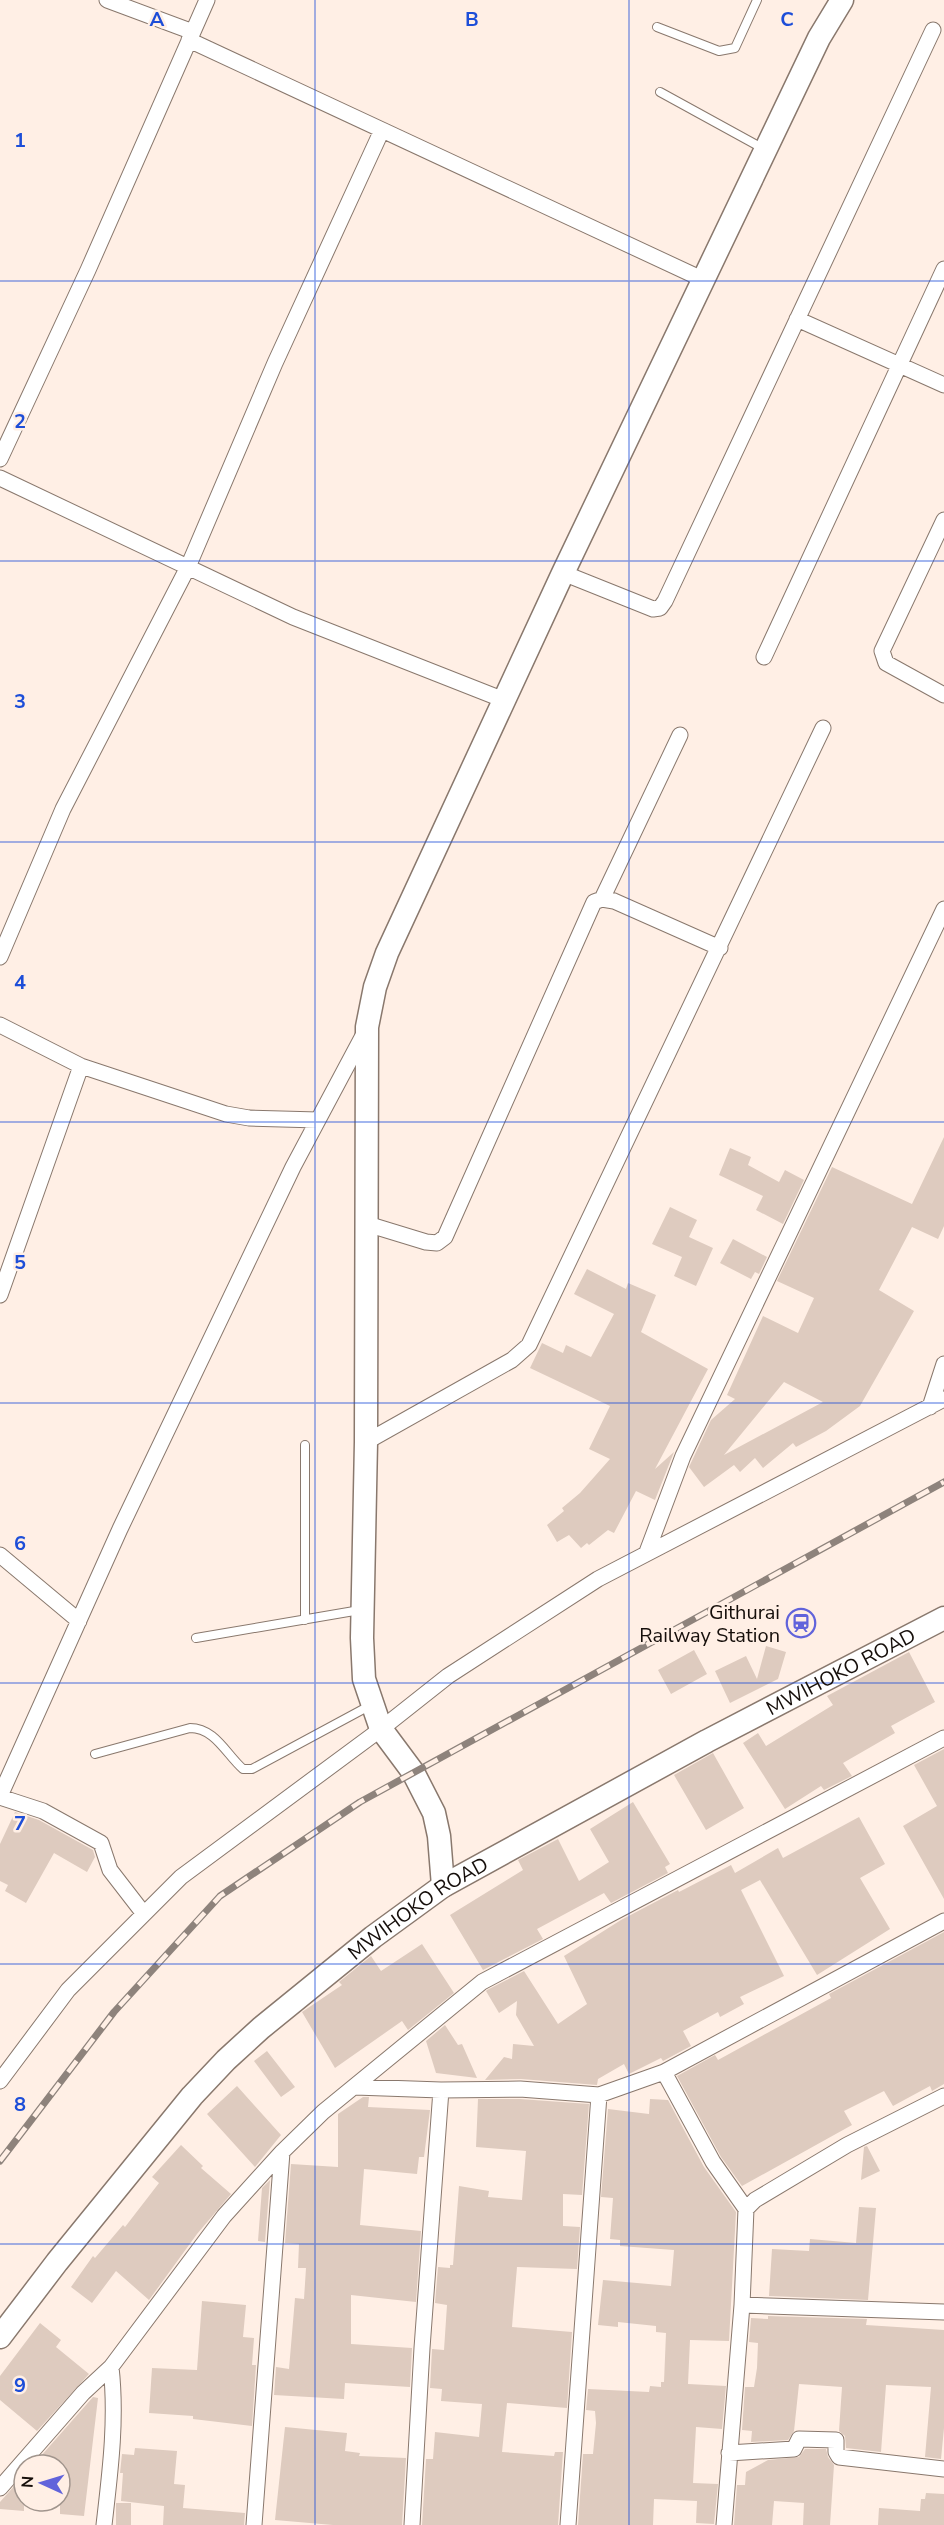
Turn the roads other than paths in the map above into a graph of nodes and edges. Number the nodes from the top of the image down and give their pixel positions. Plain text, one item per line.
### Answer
1 (107, 0) edge
2 (207, 0) edge
3 (757, 0) edge
4 (842, 0) edge
5 (657, 27) dead end
6 (933, 30) dead end
7 (191, 36) junction
8 (660, 92) dead end
9 (382, 130) junction
10 (765, 150) junction
11 (944, 269) edge
12 (702, 279) junction
13 (797, 319) junction
14 (899, 366) junction
15 (944, 385) edge
16 (0, 459) edge
17 (0, 478) edge
18 (944, 520) edge
19 (188, 567) junction
20 (563, 573) junction
21 (765, 657) dead end
22 (944, 695) edge
23 (504, 700) junction
24 (823, 728) dead end
25 (680, 735) dead end
26 (602, 898) junction
27 (944, 909) edge
28 (720, 948) junction
29 (0, 957) edge
30 (0, 1025) edge
31 (368, 1027) junction
32 (81, 1066) junction
33 (318, 1120) junction
34 (367, 1224) junction
35 (0, 1295) edge
36 (944, 1364) edge
37 (937, 1403) edge
38 (366, 1442) junction
39 (305, 1445) dead end
40 (647, 1552) junction
41 (0, 1555) edge
42 (362, 1610) junction
43 (944, 1618) edge
44 (305, 1620) junction
45 (79, 1621) junction
46 (196, 1638) dead end
47 (373, 1704) junction
48 (381, 1729) junction
49 (944, 1738) edge
50 (95, 1754) dead end
51 (0, 1796) edge
52 (443, 1886) junction
53 (144, 1914) junction
54 (944, 1921) edge
55 (664, 2072) junction
56 (0, 2081) edge
57 (355, 2087) junction
58 (441, 2090) junction
59 (599, 2095) junction
60 (944, 2096) edge
61 (282, 2152) junction
62 (746, 2209) junction
63 (742, 2305) junction
64 (944, 2312) edge
65 (0, 2337) edge
66 (111, 2367) junction
67 (729, 2453) junction
68 (944, 2469) edge
69 (0, 2488) edge
70 (104, 2525) edge
71 (254, 2525) edge
72 (412, 2525) edge
73 (568, 2525) edge
74 (724, 2525) edge

1 - 7 street
2 - 7 street
3 - 5 lane
4 - 10 street
6 - 13 street
7 - 9 street
7 - 16 street
8 - 10 lane
9 - 12 street
9 - 19 street
10 - 12 street
11 - 14 street
12 - 20 street
13 - 14 street
13 - 20 street
14 - 15 street
14 - 21 street
17 - 19 street
18 - 22 street
19 - 23 street
19 - 29 street
20 - 23 street
23 - 31 street
24 - 28 street
25 - 26 street
26 - 28 street
26 - 34 street
27 - 40 street
28 - 38 street
30 - 32 street
31 - 33 street
31 - 34 street
32 - 33 street
32 - 35 street
33 - 45 street
34 - 38 street
36 - 37 street
37 - 40 street
38 - 42 street
39 - 44 lane
40 - 48 street
41 - 45 street
42 - 44 lane
42 - 47 street
43 - 52 street, MWIHOKO ROAD
44 - 46 lane
45 - 51 street
47 - 48 street
47 - 50 lane
48 - 52 street
48 - 53 street
49 - 57 street
51 - 53 street
52 - 65 street, MWIHOKO ROAD
53 - 56 street
54 - 55 street
55 - 59 street
55 - 62 street
57 - 58 street
57 - 61 street
58 - 59 street
58 - 72 street
59 - 73 street
60 - 62 street
61 - 66 street
61 - 71 street
62 - 63 street
63 - 64 street
63 - 67 street
66 - 69 street
66 - 70 street
67 - 68 street
67 - 74 street

